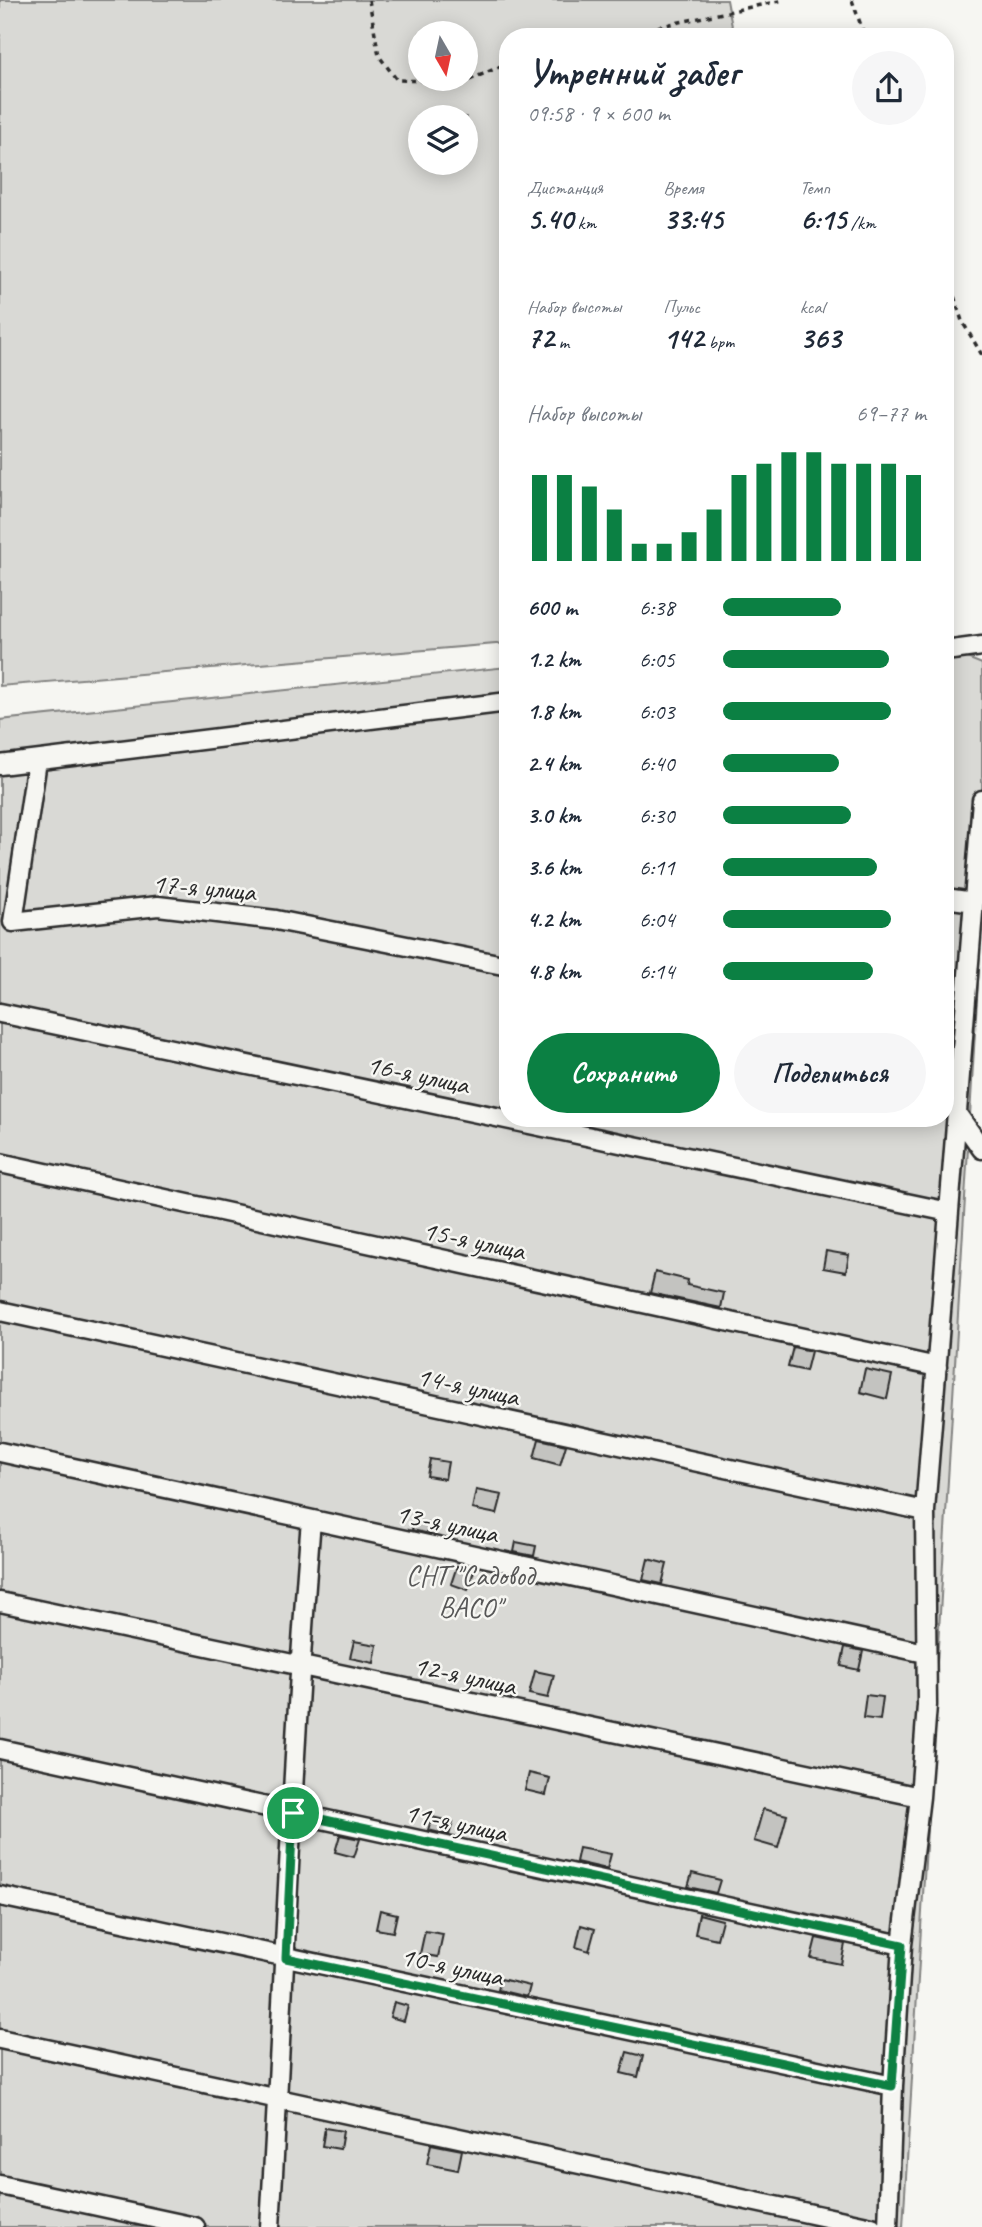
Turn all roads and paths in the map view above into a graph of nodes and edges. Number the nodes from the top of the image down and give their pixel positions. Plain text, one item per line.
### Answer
1 (369, 0) edge
2 (784, 0) edge
3 (852, 0) edge
4 (652, 28) edge
5 (862, 28) edge
6 (499, 67) edge
7 (954, 296) edge
8 (982, 355) edge
9 (982, 646) edge
10 (954, 650) edge
11 (499, 703) edge
12 (37, 761) junction
13 (0, 765) edge
14 (982, 800) edge
15 (954, 899) edge
16 (974, 902) junction
17 (499, 964) edge
18 (0, 1013) edge
19 (954, 1046) edge
20 (957, 1114) junction
21 (499, 1118) edge
22 (544, 1127) edge
23 (982, 1149) edge
24 (0, 1163) edge
25 (949, 1212) junction
26 (0, 1311) edge
27 (937, 1367) junction
28 (0, 1452) edge
29 (925, 1511) junction
30 (311, 1520) junction
31 (0, 1602) edge
32 (925, 1653) junction
33 (299, 1667) junction
34 (0, 1749) edge
35 (920, 1797) junction
36 (293, 1813) junction
37 (0, 1896) edge
38 (902, 1945) junction
39 (286, 1958) junction
40 (0, 2039) edge
41 (892, 2086) junction
42 (277, 2100) junction
43 (0, 2185) edge
44 (195, 2227) edge
45 (270, 2227) edge
46 (872, 2227) edge
47 (888, 2227) edge

1 - 6 path
2 - 4 path
3 - 5 path
7 - 8 path
9 - 10 street
11 - 12 street
12 - 13 street
12 - 17 street, 17-я улица
14 - 16 street
15 - 16 street
16 - 19 street
18 - 21 street, 16-я улица
19 - 20 street
20 - 23 street
20 - 25 street
22 - 25 street, 16-я улица
24 - 27 street, 15-я улица
25 - 27 street
26 - 29 street, 14-я улица
27 - 29 street
28 - 30 street, 13-я улица
29 - 32 street
30 - 32 street, 13-я улица
30 - 33 street
31 - 33 street, 12-я улица
32 - 35 street
33 - 35 street, 12-я улица
33 - 36 street
34 - 36 street, 11-я улица
35 - 38 street
36 - 38 street, 11-я улица
36 - 39 street
37 - 39 street, 10-я улица
38 - 41 street
39 - 41 street, 10-я улица
39 - 42 street
40 - 42 street
41 - 47 street
42 - 45 street
42 - 46 street
43 - 44 street

